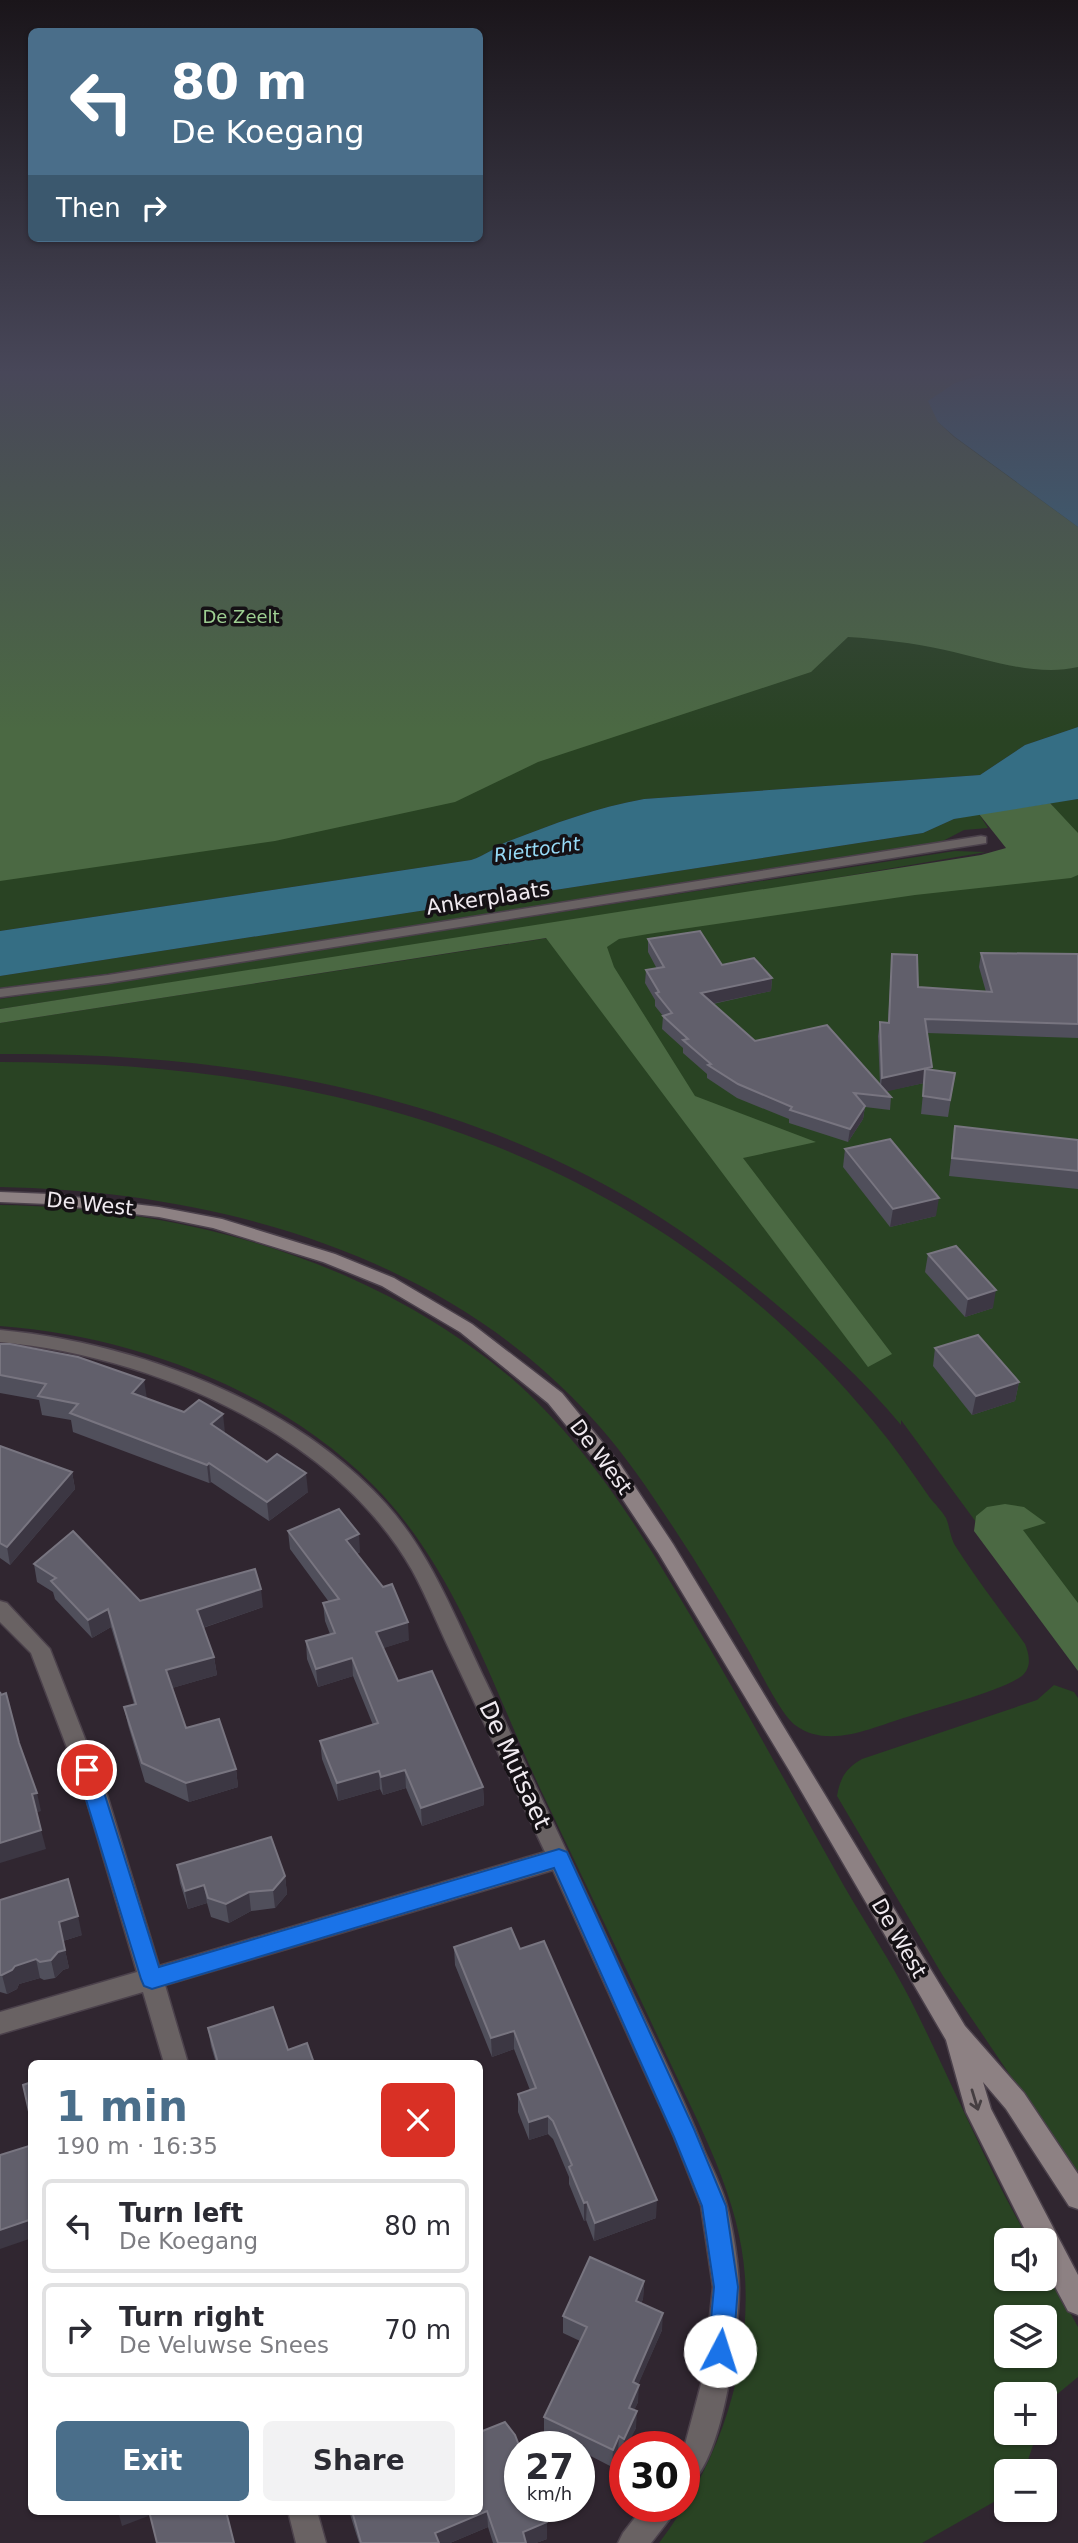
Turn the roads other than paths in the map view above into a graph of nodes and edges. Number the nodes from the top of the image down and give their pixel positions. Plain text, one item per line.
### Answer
1 (981, 840) dead end
2 (0, 993) edge
3 (0, 1197) edge
4 (0, 1336) edge
5 (0, 1609) edge
6 (559, 1858) junction
7 (152, 1979) junction
8 (0, 2023) edge
9 (956, 2035) junction
10 (175, 2060) edge
11 (1078, 2197) edge
12 (1037, 2228) edge
13 (1057, 2264) edge
14 (1078, 2302) edge
15 (700, 2442) edge
16 (303, 2515) edge
17 (649, 2522) edge
18 (311, 2543) edge
19 (633, 2543) edge

1 - 2 street, Ankerplaats
3 - 9 main road, De West
4 - 6 street, De Mutsaet
5 - 7 street
6 - 7 street
6 - 15 street, De Mutsaet
7 - 8 street
7 - 10 street
9 - 11 main road, De West
9 -> 12 main road, De West
13 - 14 main road, De West
16 - 18 street
17 - 19 street

